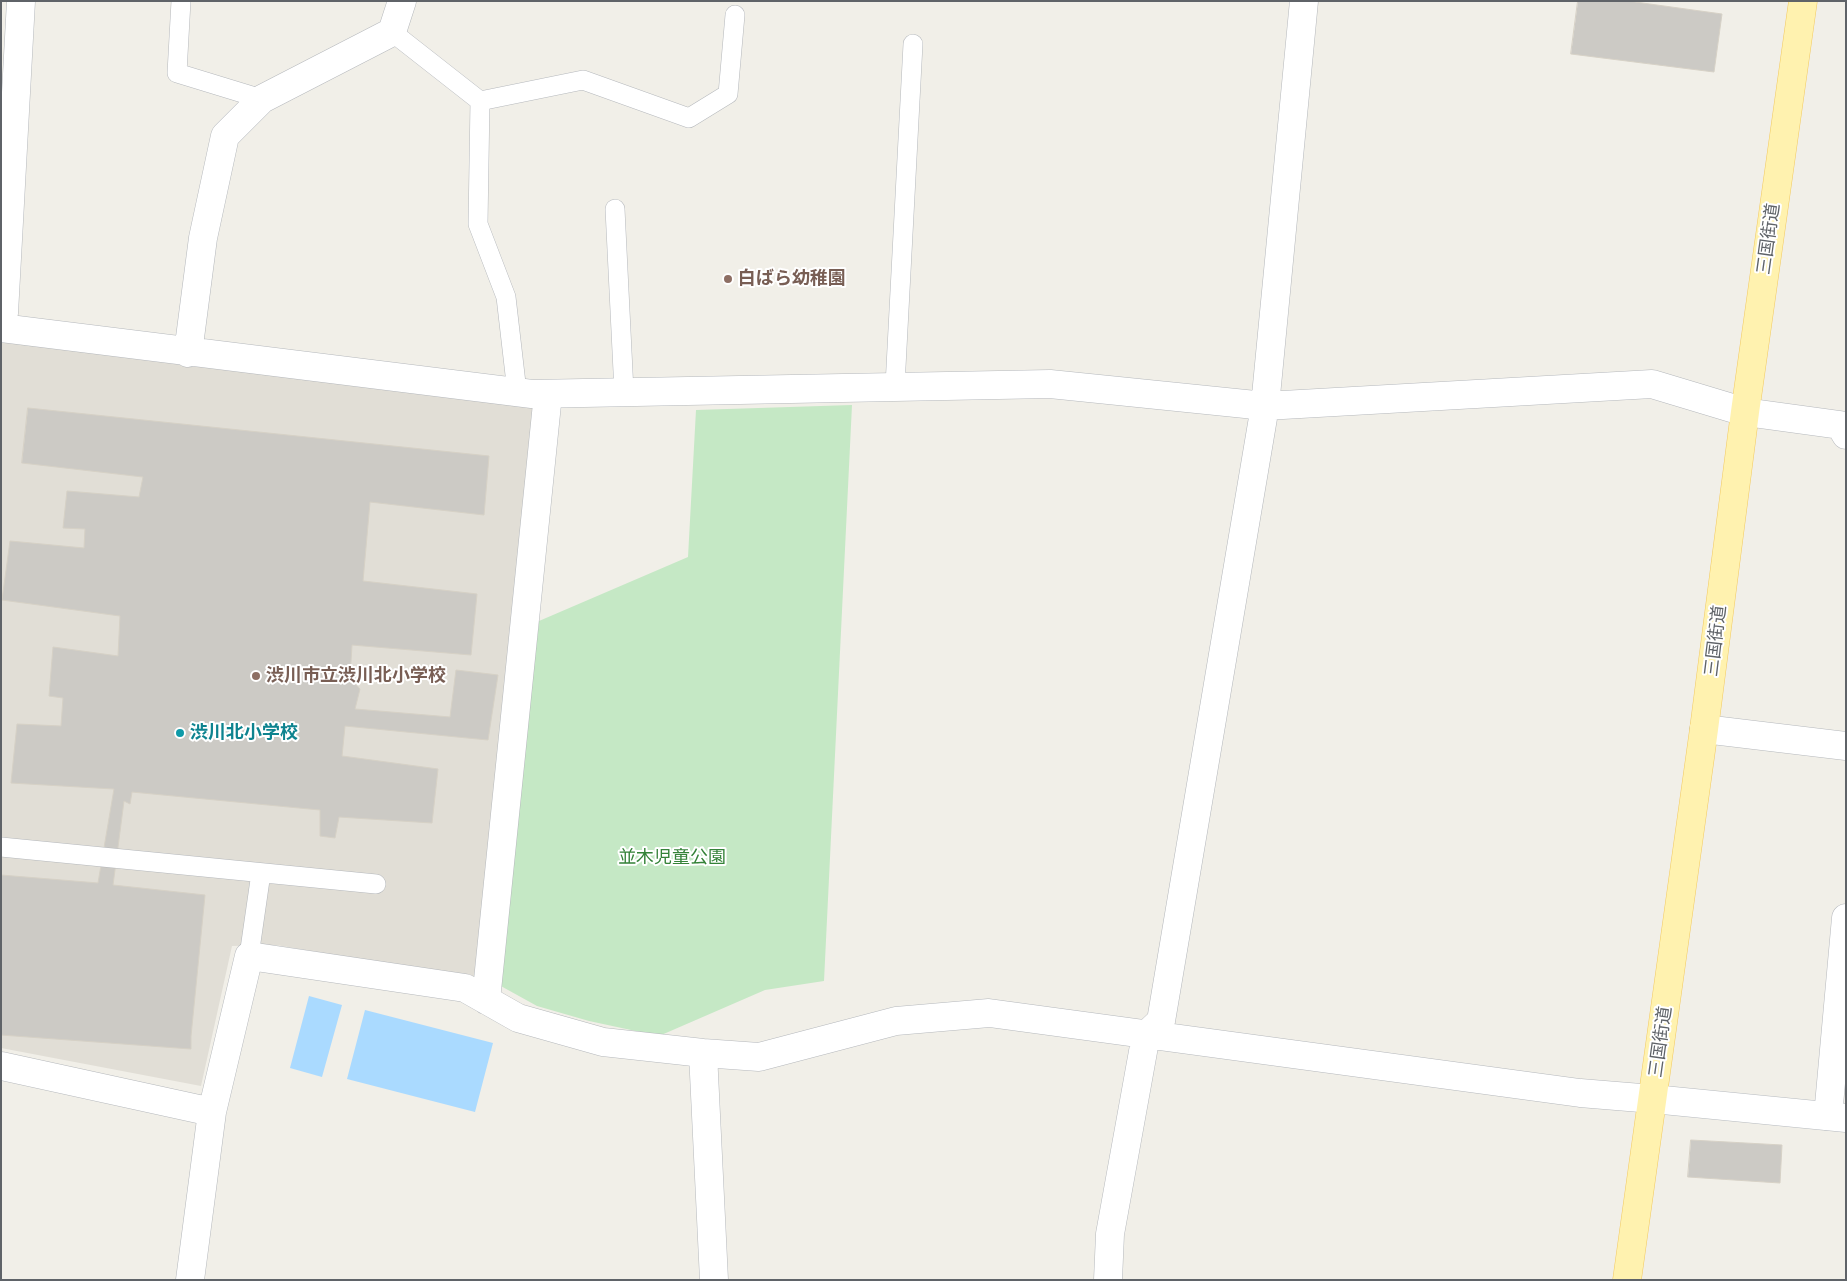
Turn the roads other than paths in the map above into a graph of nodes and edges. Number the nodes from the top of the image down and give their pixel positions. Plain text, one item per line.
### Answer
1 (21, 1) edge
2 (181, 1) edge
3 (402, 1) edge
4 (1304, 1) edge
5 (1803, 1) edge
6 (735, 15) dead end
7 (392, 32) junction
8 (913, 44) dead end
9 (262, 99) junction
10 (480, 101) junction
11 (615, 209) dead end
12 (1, 315) edge
13 (1, 328) edge
14 (188, 353) junction
15 (895, 386) junction
16 (517, 392) junction
17 (624, 392) junction
18 (548, 394) junction
19 (1265, 406) junction
20 (1745, 412) junction
21 (1846, 434) edge
22 (1704, 729) junction
23 (1846, 746) edge
24 (1, 847) edge
25 (261, 873) junction
26 (376, 884) dead end
27 (1846, 918) edge
28 (250, 956) junction
29 (486, 1000) junction
30 (1146, 1035) junction
31 (703, 1053) junction
32 (1, 1066) edge
33 (1653, 1100) junction
34 (212, 1112) junction
35 (1837, 1117) edge
36 (190, 1280) edge
37 (714, 1280) edge
38 (1108, 1280) edge
39 (1626, 1280) edge

1 - 12 street
2 - 9 lane
3 - 7 street
4 - 19 street
5 - 20 main road, 三国街道
6 - 10 lane
7 - 9 street
7 - 10 lane
8 - 15 lane
9 - 14 street
10 - 16 lane
11 - 17 lane
13 - 14 street
14 - 16 street
15 - 17 street
15 - 19 street
16 - 18 street
17 - 18 street
18 - 29 street
19 - 20 street
19 - 30 street
20 - 21 street
20 - 22 main road, 三国街道
22 - 23 street
22 - 33 main road, 三国街道
24 - 25 lane
25 - 26 lane
25 - 28 lane
27 - 35 street
28 - 29 street
28 - 34 street
29 - 31 street
30 - 31 street
30 - 33 street
30 - 38 street
31 - 37 street
32 - 34 street
33 - 35 street
33 - 39 main road, 三国街道
34 - 36 street

